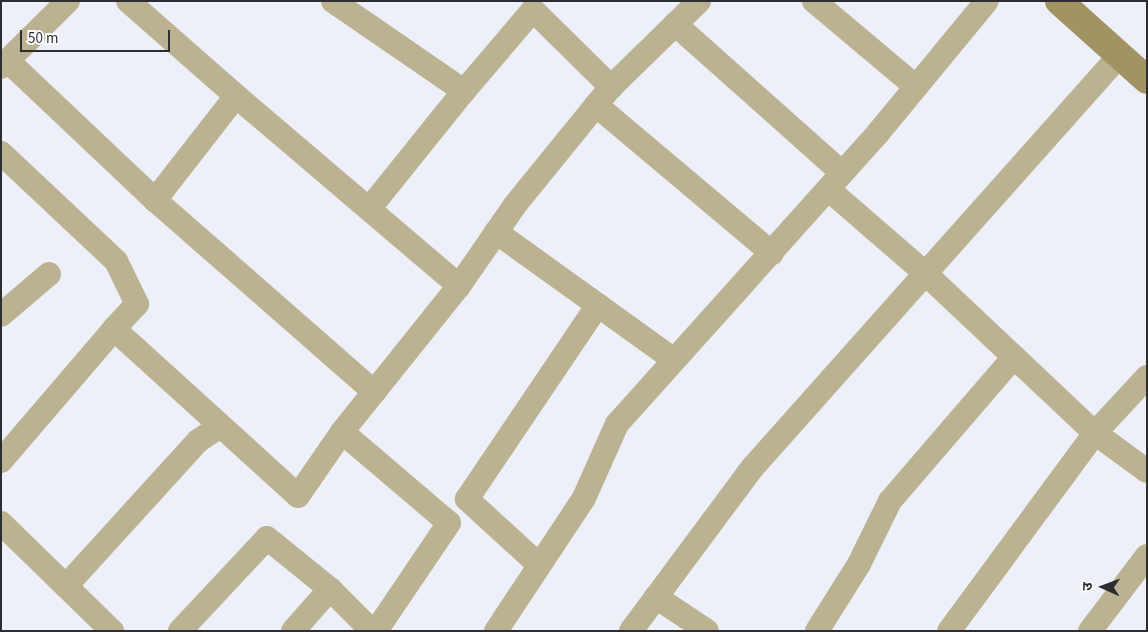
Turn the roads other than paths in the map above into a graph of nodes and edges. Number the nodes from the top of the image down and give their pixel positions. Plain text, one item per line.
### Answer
1 (68, 1) edge
2 (128, 1) edge
3 (333, 1) edge
4 (699, 1) edge
5 (814, 1) edge
6 (987, 1) edge
7 (1059, 1) edge
8 (532, 4) edge
9 (675, 24) junction
10 (1120, 56) junction
11 (5, 64) edge
12 (1147, 80) edge
13 (611, 87) junction
14 (916, 87) junction
15 (464, 91) junction
16 (236, 96) junction
17 (596, 105) junction
18 (1, 153) edge
19 (835, 181) junction
20 (155, 200) junction
21 (369, 209) junction
22 (496, 232) junction
23 (772, 253) junction
24 (49, 274) dead end
25 (926, 274) junction
26 (459, 286) junction
27 (598, 305) junction
28 (1, 315) edge
29 (114, 329) junction
30 (1014, 357) junction
31 (674, 360) junction
32 (1147, 377) edge
33 (374, 392) junction
34 (220, 426) junction
35 (342, 432) junction
36 (1095, 434) junction
37 (1, 461) edge
38 (1147, 471) edge
39 (467, 499) junction
40 (1, 523) edge
41 (449, 523) junction
42 (1147, 556) edge
43 (540, 565) junction
44 (66, 586) junction
45 (330, 590) junction
46 (656, 597) junction
47 (112, 631) edge
48 (180, 631) edge
49 (293, 631) edge
50 (374, 631) edge
51 (496, 631) edge
52 (631, 631) edge
53 (707, 631) edge
54 (817, 631) edge
55 (949, 631) edge
56 (1090, 631) edge

1 - 11 street
2 - 16 street
3 - 15 street
4 - 9 street
5 - 14 street
6 - 14 street
7 - 10 street
8 - 13 street
8 - 15 street
9 - 13 street
9 - 19 street
10 - 12 street
10 - 25 street
11 - 20 street
13 - 17 street
14 - 19 street
15 - 21 street
16 - 20 street
16 - 21 street
17 - 22 street
17 - 23 street
18 - 29 street
19 - 23 street
19 - 25 street
20 - 33 street
21 - 26 street
22 - 26 street
22 - 27 street
23 - 31 street
24 - 28 street
25 - 30 street
25 - 46 street
26 - 33 street
27 - 31 street
27 - 39 street
29 - 34 street
29 - 37 street
30 - 36 street
30 - 54 street
31 - 43 street
32 - 36 street
33 - 35 street
34 - 35 street
34 - 44 street
35 - 41 street
36 - 38 street
36 - 55 street
39 - 41 street
39 - 43 street
40 - 44 street
41 - 50 street
42 - 56 street
43 - 51 street
44 - 47 street
45 - 48 street
45 - 49 street
45 - 50 street
46 - 52 street
46 - 53 street

